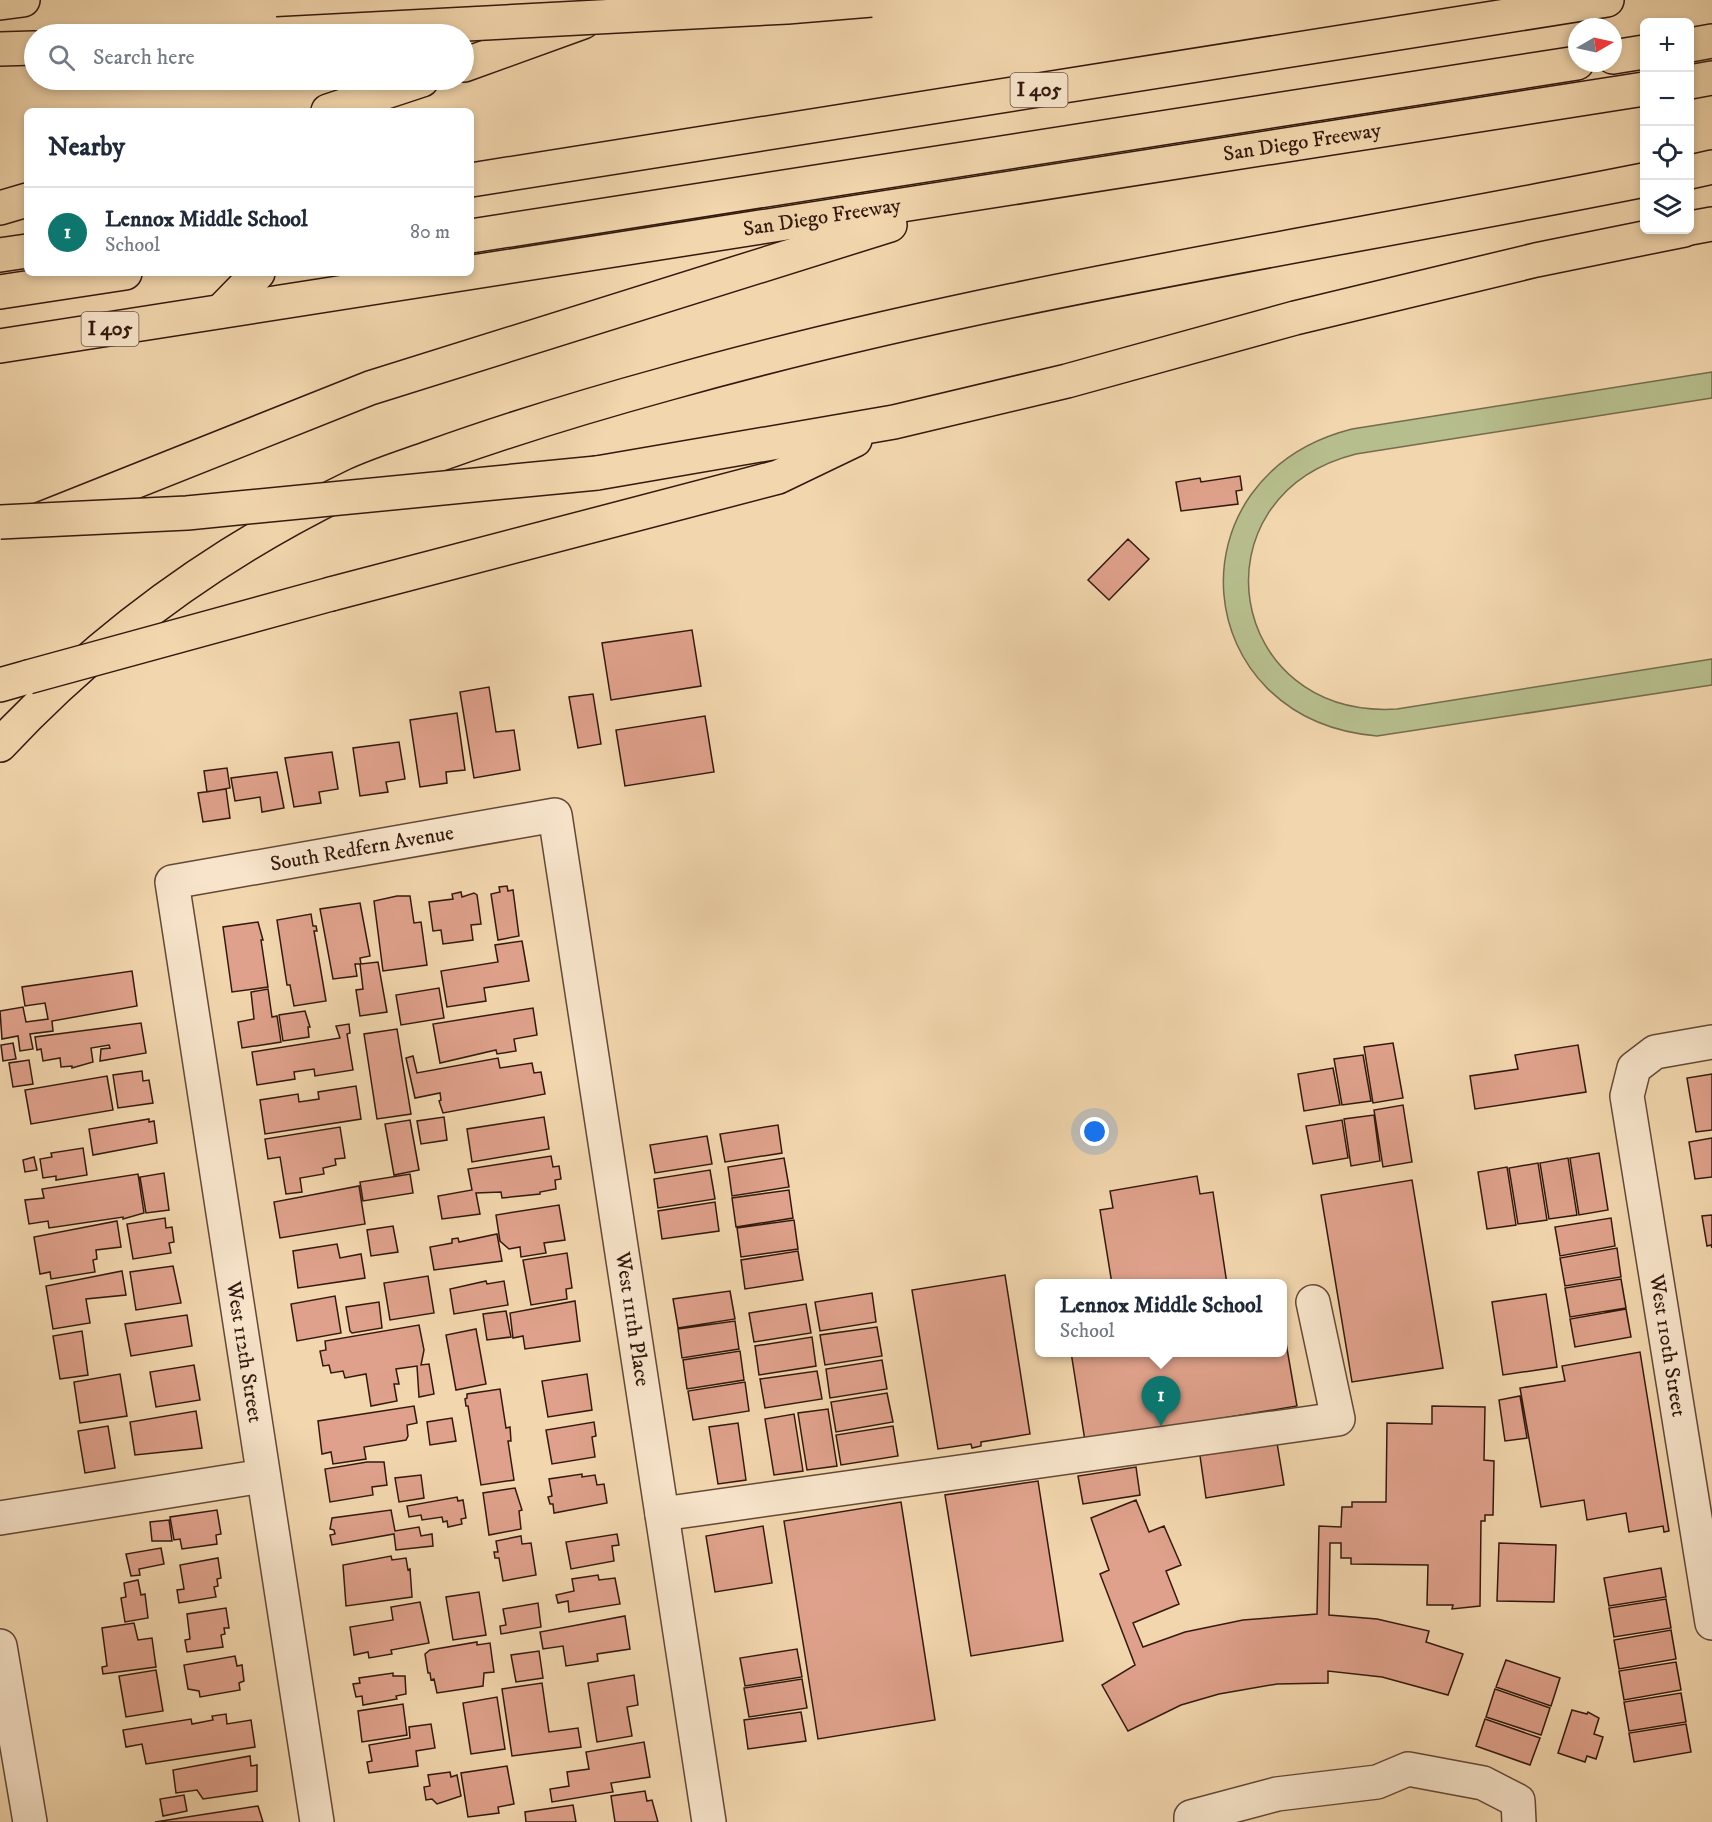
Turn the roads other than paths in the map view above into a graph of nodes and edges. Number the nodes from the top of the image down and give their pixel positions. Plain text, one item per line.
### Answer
1 (23, 0) edge
2 (644, 0) edge
3 (871, 0) edge
4 (1607, 0) edge
5 (0, 3) edge
6 (466, 24) edge
7 (1712, 41) edge
8 (1694, 44) edge
9 (24, 48) edge
10 (0, 49) edge
11 (1640, 53) edge
12 (1622, 56) edge
13 (474, 61) edge
14 (1568, 64) edge
15 (1712, 78) edge
16 (1694, 81) edge
17 (392, 90) edge
18 (1640, 90) edge
19 (337, 108) edge
20 (1712, 167) edge
21 (1694, 170) edge
22 (474, 180) edge
23 (1640, 181) edge
24 (988, 194) junction
25 (24, 201) edge
26 (0, 208) edge
27 (1712, 224) edge
28 (1694, 227) edge
29 (1664, 234) edge
30 (474, 236) edge
31 (24, 251) edge
32 (0, 255) edge
33 (474, 272) edge
34 (105, 276) edge
35 (255, 276) edge
36 (450, 276) edge
37 (0, 292) edge
38 (221, 311) junction
39 (0, 346) edge
40 (894, 422) junction
41 (0, 522) edge
42 (0, 535) edge
43 (0, 684) edge
44 (0, 745) edge
45 (555, 815) joint
46 (172, 882) joint
47 (1712, 1042) edge
48 (1313, 1302) dead end
49 (263, 1476) junction
50 (662, 1514) junction
51 (0, 1518) edge
52 (1712, 1623) edge
53 (0, 1646) edge
54 (30, 1822) edge
55 (317, 1822) edge
56 (710, 1822) edge
57 (1191, 1822) edge
58 (1519, 1822) edge

1 - 5 highway
2 - 13 highway
3 - 6 highway, bridge
4 - 22 highway, I 405
7 - 8 highway
9 - 10 highway
11 - 12 highway
14 - 30 highway
15 - 16 highway
17 - 19 highway
18 - 24 highway, San Diego Freeway / I 405
20 - 21 highway
23 - 44 highway
24 - 33 highway, San Diego Freeway / I 405
24 - 42 highway
25 - 26 highway
27 - 28 highway
29 - 40 highway
31 - 32 highway
34 - 37 highway
35 - 38 highway
36 - 38 highway, San Diego Freeway / I 405
38 - 39 highway, San Diego Freeway / I 405
40 - 41 highway, bridge
40 - 43 highway, bridge
45 - 46 street, South Redfern Avenue
45 - 50 street, West 111th Place
46 - 49 street, West 112th Street
47 - 52 street, West 110th Street
48 - 50 street
49 - 51 street
49 - 55 street, West 112th Street
50 - 56 street, West 111th Place
53 - 54 street
57 - 58 street

